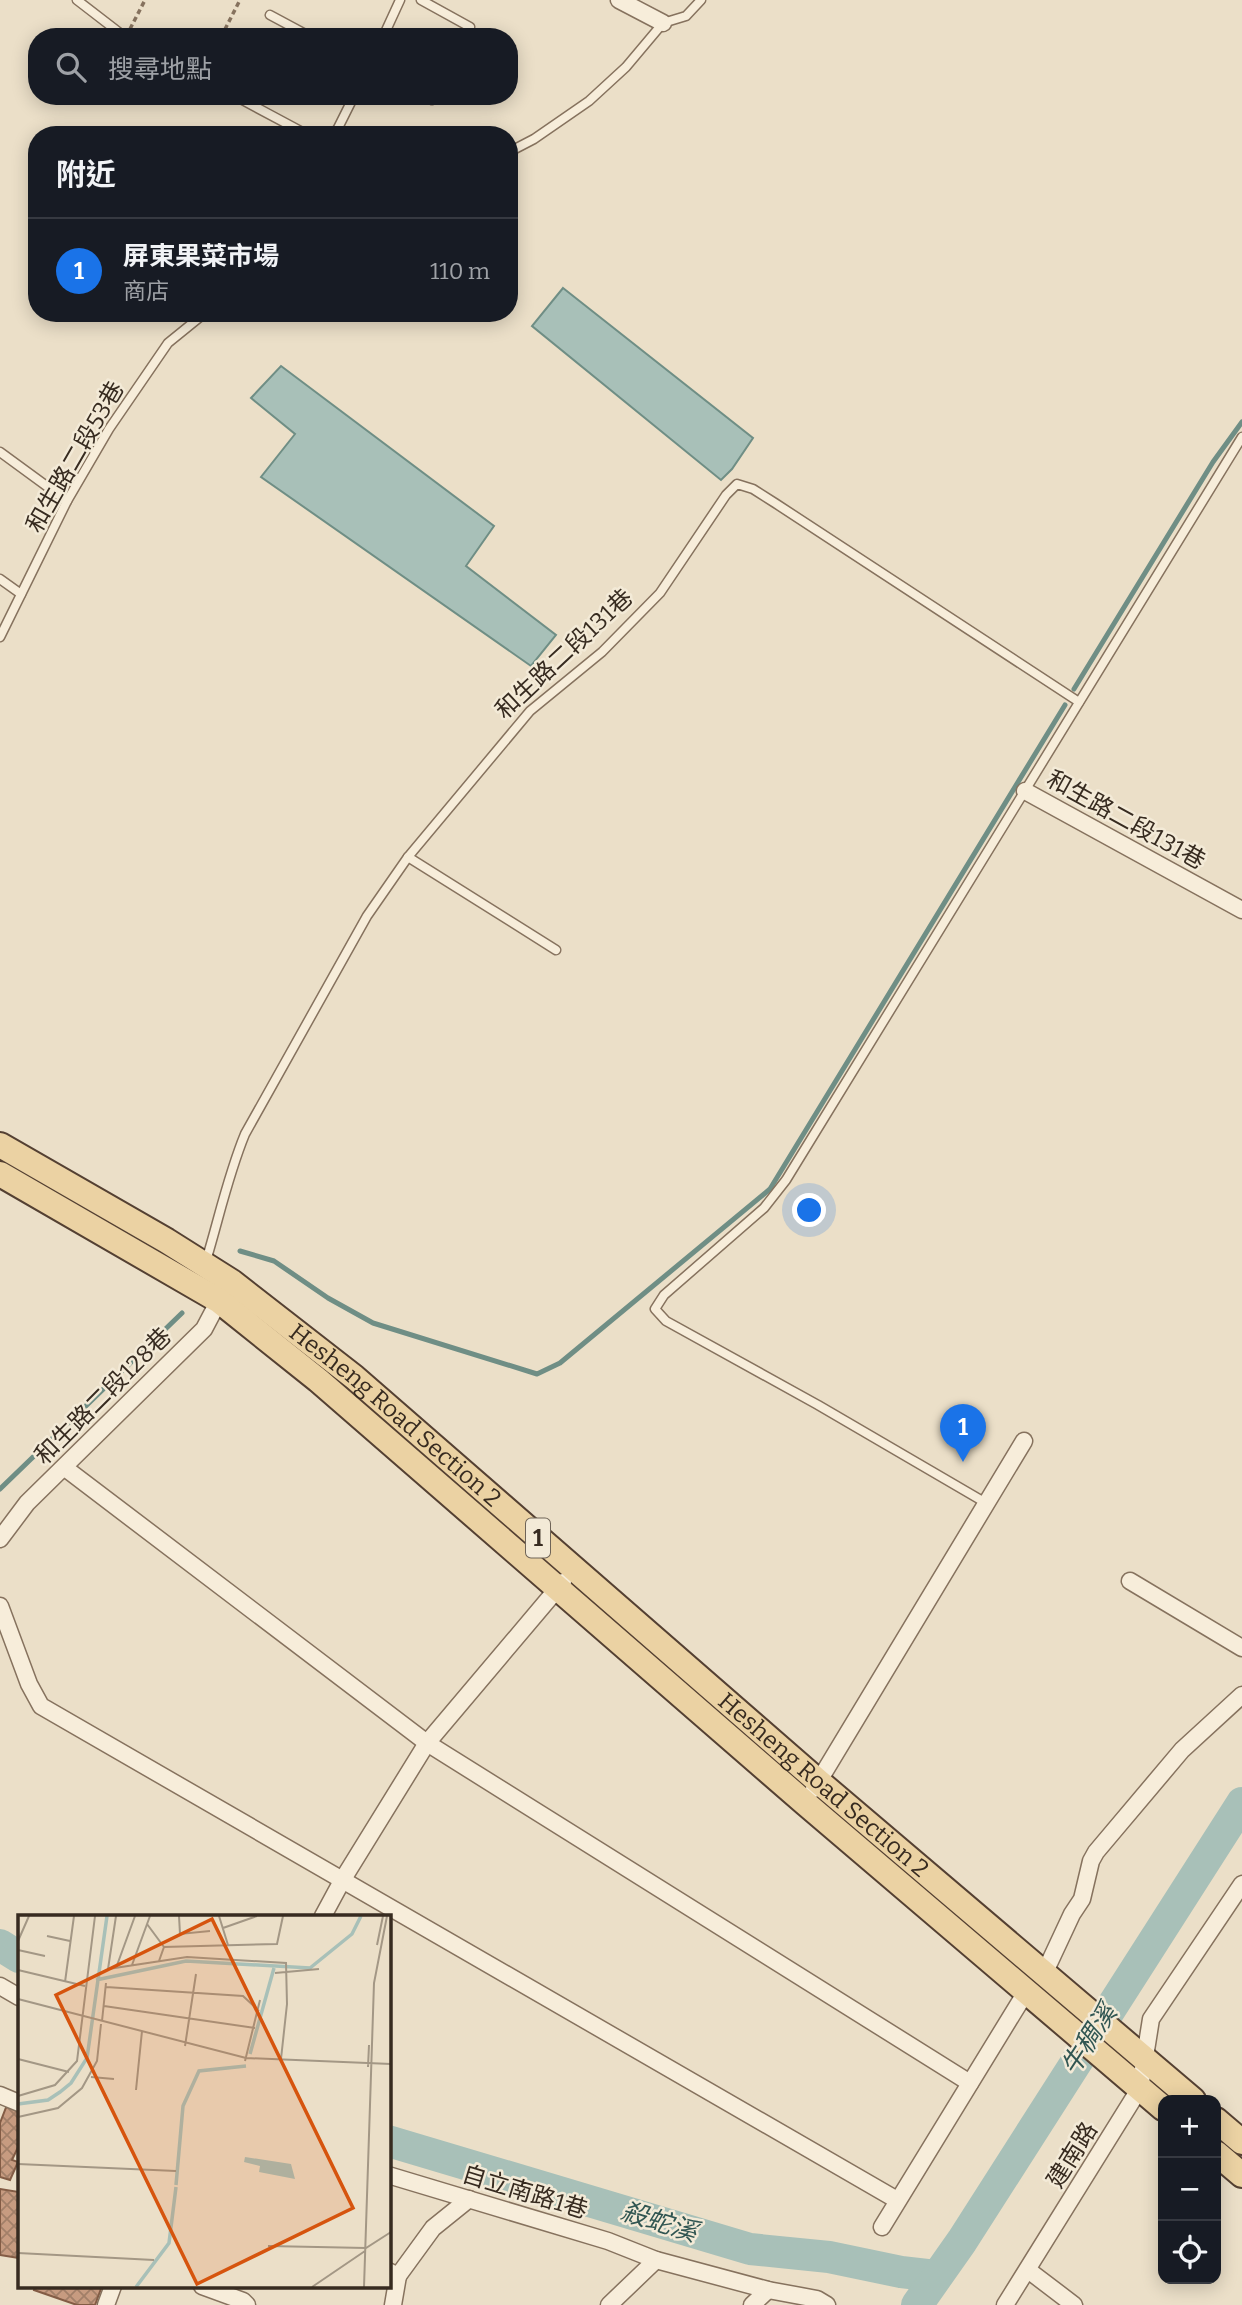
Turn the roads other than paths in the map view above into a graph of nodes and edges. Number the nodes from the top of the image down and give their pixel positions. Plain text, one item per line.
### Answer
1 (77, 0) edge
2 (400, 0) edge
3 (421, 0) edge
4 (619, 0) edge
5 (701, 0) edge
6 (270, 15) dead end
7 (663, 23) junction
8 (470, 27) dead end
9 (114, 28) edge
10 (294, 28) edge
11 (387, 28) edge
12 (252, 105) edge
13 (350, 105) edge
14 (291, 126) edge
15 (339, 126) edge
16 (518, 147) edge
17 (194, 322) edge
18 (1242, 437) edge
19 (0, 452) edge
20 (67, 501) junction
21 (0, 579) edge
22 (21, 593) junction
23 (0, 637) edge
24 (1079, 702) junction
25 (1025, 791) junction
26 (408, 857) junction
27 (1242, 910) edge
28 (556, 950) dead end
29 (0, 1146) edge
30 (1, 1176) edge
31 (199, 1275) junction
32 (225, 1291) junction
33 (1024, 1441) dead end
34 (65, 1468) junction
35 (986, 1503) junction
36 (0, 1539) edge
37 (566, 1578) junction
38 (1130, 1581) dead end
39 (0, 1606) edge
40 (1242, 1648) edge
41 (1242, 1695) edge
42 (427, 1743) junction
43 (812, 1792) junction
44 (343, 1879) junction
45 (1242, 1884) edge
46 (324, 1915) edge
47 (1044, 1974) junction
48 (0, 1986) edge
49 (18, 1996) edge
50 (1031, 1996) junction
51 (1146, 2060) junction
52 (970, 2083) junction
53 (1140, 2087) junction
54 (0, 2095) edge
55 (1187, 2095) edge
56 (18, 2103) edge
57 (1158, 2103) edge
58 (1221, 2124) edge
59 (1242, 2142) edge
60 (1221, 2157) edge
61 (1242, 2175) edge
62 (390, 2176) edge
63 (469, 2199) junction
64 (897, 2200) junction
65 (882, 2227) dead end
66 (656, 2260) junction
67 (1028, 2270) junction
68 (393, 2273) edge
69 (112, 2288) edge
70 (207, 2288) edge
71 (768, 2290) junction
72 (106, 2305) edge
73 (247, 2305) edge
74 (393, 2305) edge
75 (609, 2305) edge
76 (752, 2305) edge
77 (827, 2305) edge
78 (1005, 2305) edge
79 (1074, 2305) edge

1 - 9 lane
2 - 11 lane
3 - 8 lane
4 - 7 street
5 - 7 lane
6 - 10 lane
7 - 16 lane
12 - 14 lane
13 - 15 lane
17 - 20 lane, 和生路二段53巷
18 - 24 lane
19 - 20 lane
20 - 22 lane, 和生路二段53巷
21 - 22 lane
22 - 23 lane, 和生路二段53巷
24 - 25 lane
24 - 26 lane, 和生路二段131巷
25 - 27 street, 和生路二段131巷
25 - 35 lane
26 - 28 lane
26 - 31 lane, 和生路二段131巷
29 - 31 main road, Hesheng Road Section 2 / 1
30 - 31 main road, Hesheng Road Section 2 / 1
31 - 32 main road, Hesheng Road Section 2 / 1
32 - 34 street, 和生路二段128巷
32 - 37 main road, Hesheng Road Section 2 / 1
33 - 35 street
34 - 36 street, 和生路二段128巷
34 - 42 street
35 - 43 street
37 - 42 street
37 - 43 main road, Hesheng Road Section 2 / 1
38 - 40 street
39 - 44 street
41 - 47 street
42 - 44 street
42 - 52 street
43 - 47 main road, Hesheng Road Section 2 / 1
43 - 50 main road, Hesheng Road Section 2 / 1
44 - 46 street
44 - 64 street
45 - 51 street, 建南路
47 - 51 main road, 1
48 - 49 street
50 - 52 street
50 - 53 main road, Hesheng Road Section 2
51 - 53 street, 建南路
51 - 55 main road, 1
52 - 64 street
53 - 57 main road
53 - 67 street, 建南路
54 - 56 street
58 - 59 main road
60 - 61 main road
62 - 63 street, 自立南路1巷
63 - 66 street, 自立南路1巷
63 - 68 street
64 - 65 street
66 - 71 street, 自立南路1巷
66 - 75 street
67 - 78 street, 建南路
67 - 79 street
68 - 74 street
69 - 72 street
70 - 73 street
71 - 76 street
71 - 77 street, 自立南路1巷

